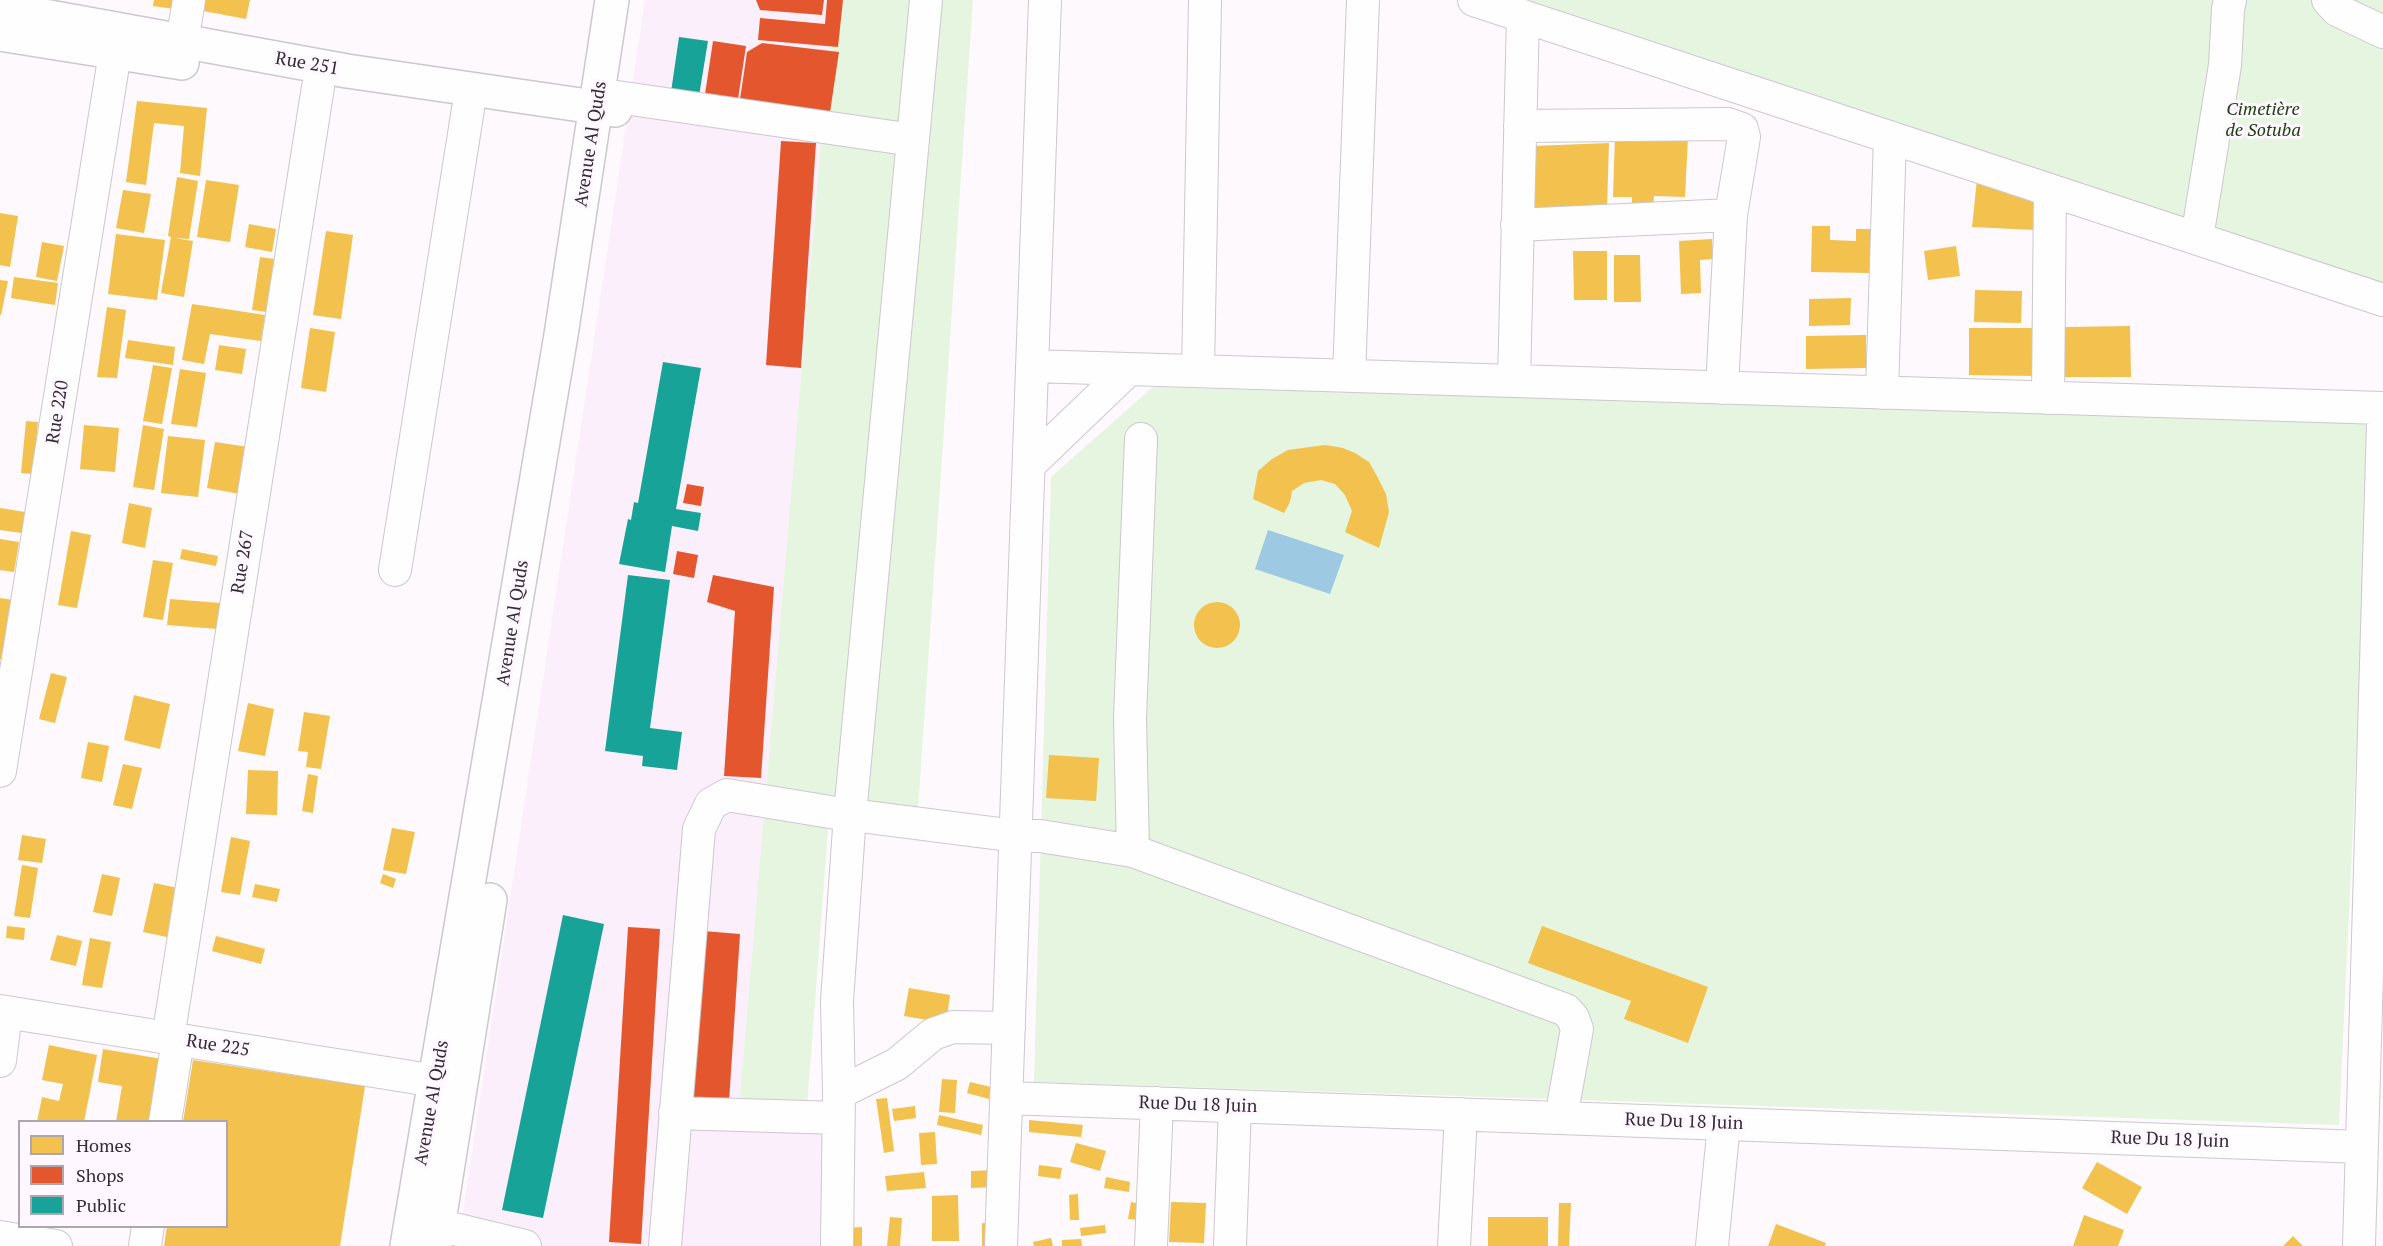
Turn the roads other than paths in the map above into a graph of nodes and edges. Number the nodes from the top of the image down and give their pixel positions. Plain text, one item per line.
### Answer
1 (189, 0) edge
2 (612, 0) edge
3 (631, 0) edge
4 (926, 0) edge
5 (1045, 0) edge
6 (1205, 0) edge
7 (1363, 0) edge
8 (1474, 0) edge
9 (2230, 0) edge
10 (2328, 0) edge
11 (0, 8) edge
12 (1523, 16) junction
13 (2383, 32) edge
14 (0, 34) edge
15 (182, 42) junction
16 (115, 53) junction
17 (318, 87) junction
18 (468, 109) junction
19 (607, 114) junction
20 (1520, 126) junction
21 (1890, 137) junction
22 (913, 140) junction
23 (2050, 190) junction
24 (1731, 215) junction
25 (1517, 225) junction
26 (2197, 238) junction
27 (2383, 300) edge
28 (1032, 366) junction
29 (1129, 369) junction
30 (1198, 371) junction
31 (1349, 376) junction
32 (1514, 381) junction
33 (1722, 388) junction
34 (1882, 393) junction
35 (2048, 398) junction
36 (2383, 408) edge
37 (2383, 424) edge
38 (1141, 439) dead end
39 (1029, 465) junction
40 (395, 570) dead end
41 (0, 771) edge
42 (850, 814) junction
43 (1016, 836) junction
44 (1133, 851) junction
45 (3, 1012) edge
46 (1009, 1028) junction
47 (173, 1039) junction
48 (0, 1060) edge
49 (436, 1080) junction
50 (1006, 1098) junction
51 (1157, 1103) junction
52 (839, 1105) junction
53 (1235, 1106) junction
54 (675, 1113) junction
55 (1461, 1114) junction
56 (1564, 1118) junction
57 (165, 1120) edge
58 (1724, 1124) junction
59 (2362, 1147) junction
60 (2372, 1214) edge
61 (148, 1228) edge
62 (437, 1235) edge
63 (0, 1237) edge
64 (56, 1246) edge
65 (145, 1246) edge
66 (407, 1246) edge
67 (525, 1246) edge
68 (664, 1246) edge
69 (837, 1246) edge
70 (1001, 1246) edge
71 (1151, 1246) edge
72 (1230, 1246) edge
73 (1454, 1246) edge
74 (1712, 1246) edge
75 (2360, 1246) edge

1 - 15 street
2 - 19 main road, Avenue Al Quds
3 - 19 main road, Avenue Al Quds
4 - 22 street
5 - 28 street
6 - 30 street
7 - 31 street
8 - 12 street
9 - 26 street
10 - 13 street
11 - 15 main road, Rue 251
12 - 20 street
12 - 21 street
14 - 16 main road, Rue 251
15 - 19 main road, Rue 251
16 - 17 main road, Rue 251
16 - 41 street, Rue 220
17 - 18 main road, Rue 251
17 - 47 street, Rue 267
18 - 19 main road, Rue 251
18 - 40 street
19 - 22 street
19 - 49 main road, Avenue Al Quds
19 - 62 main road, Avenue Al Quds
20 - 24 street
20 - 25 street
21 - 23 street
21 - 34 street
22 - 42 street
23 - 26 street
23 - 35 street
24 - 25 street
24 - 33 street
25 - 32 street
26 - 27 street
28 - 29 street
28 - 39 street
29 - 30 street
29 - 39 street
30 - 31 street
31 - 32 street
32 - 33 street
33 - 34 street
34 - 35 street
35 - 36 street
37 - 59 street
38 - 44 street
39 - 43 street
42 - 43 street
42 - 52 street
42 - 54 street
43 - 44 street
43 - 46 street
44 - 56 street
45 - 47 street, Rue 225
45 - 48 street
46 - 50 street
46 - 52 street
47 - 49 street, Rue 225
47 - 57 street, Rue 267
49 - 66 main road, Avenue Al Quds
50 - 51 street, Rue Du 18 Juin
50 - 70 street
51 - 53 street, Rue Du 18 Juin
51 - 71 street
52 - 54 street
52 - 69 street
53 - 55 street, Rue Du 18 Juin
53 - 72 street
54 - 68 street
55 - 56 street, Rue Du 18 Juin
55 - 73 street
56 - 58 street, Rue Du 18 Juin
58 - 59 street, Rue Du 18 Juin
58 - 74 street
59 - 60 street
60 - 75 street
61 - 65 street
62 - 67 street
63 - 64 street

